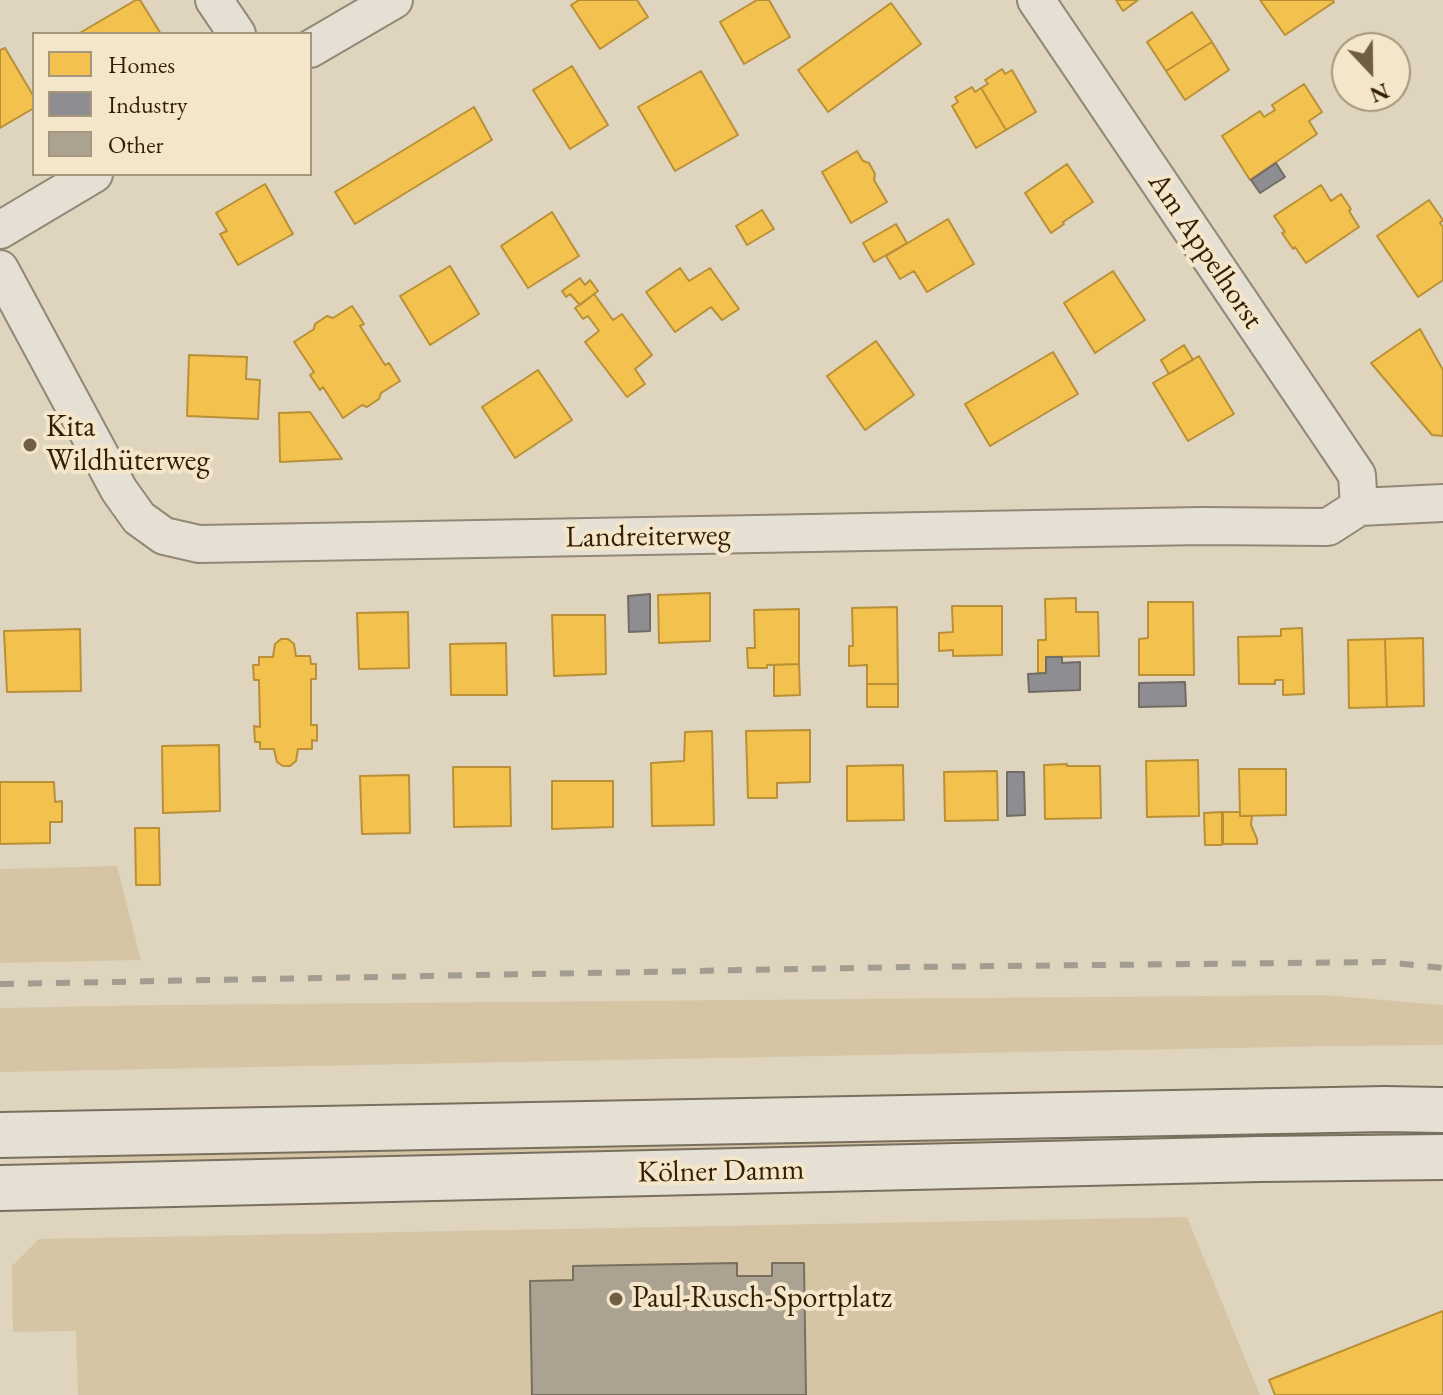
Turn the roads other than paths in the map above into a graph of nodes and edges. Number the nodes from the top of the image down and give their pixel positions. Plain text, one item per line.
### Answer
1 (214, 0) edge
2 (394, 0) edge
3 (1036, 0) edge
4 (236, 32) edge
5 (312, 48) edge
6 (91, 176) edge
7 (0, 230) edge
8 (0, 269) edge
9 (1443, 503) edge
10 (1359, 507) junction
11 (1443, 1110) edge
12 (0, 1135) edge
13 (1443, 1157) edge
14 (0, 1188) edge

1 - 4 street
2 - 5 street
3 - 10 street, Am Appelhorst
6 - 7 street
8 - 10 street, Landreiterweg
9 - 10 street, Landreiterweg
11 - 12 street, Kölner Damm
13 - 14 street, Kölner Damm

